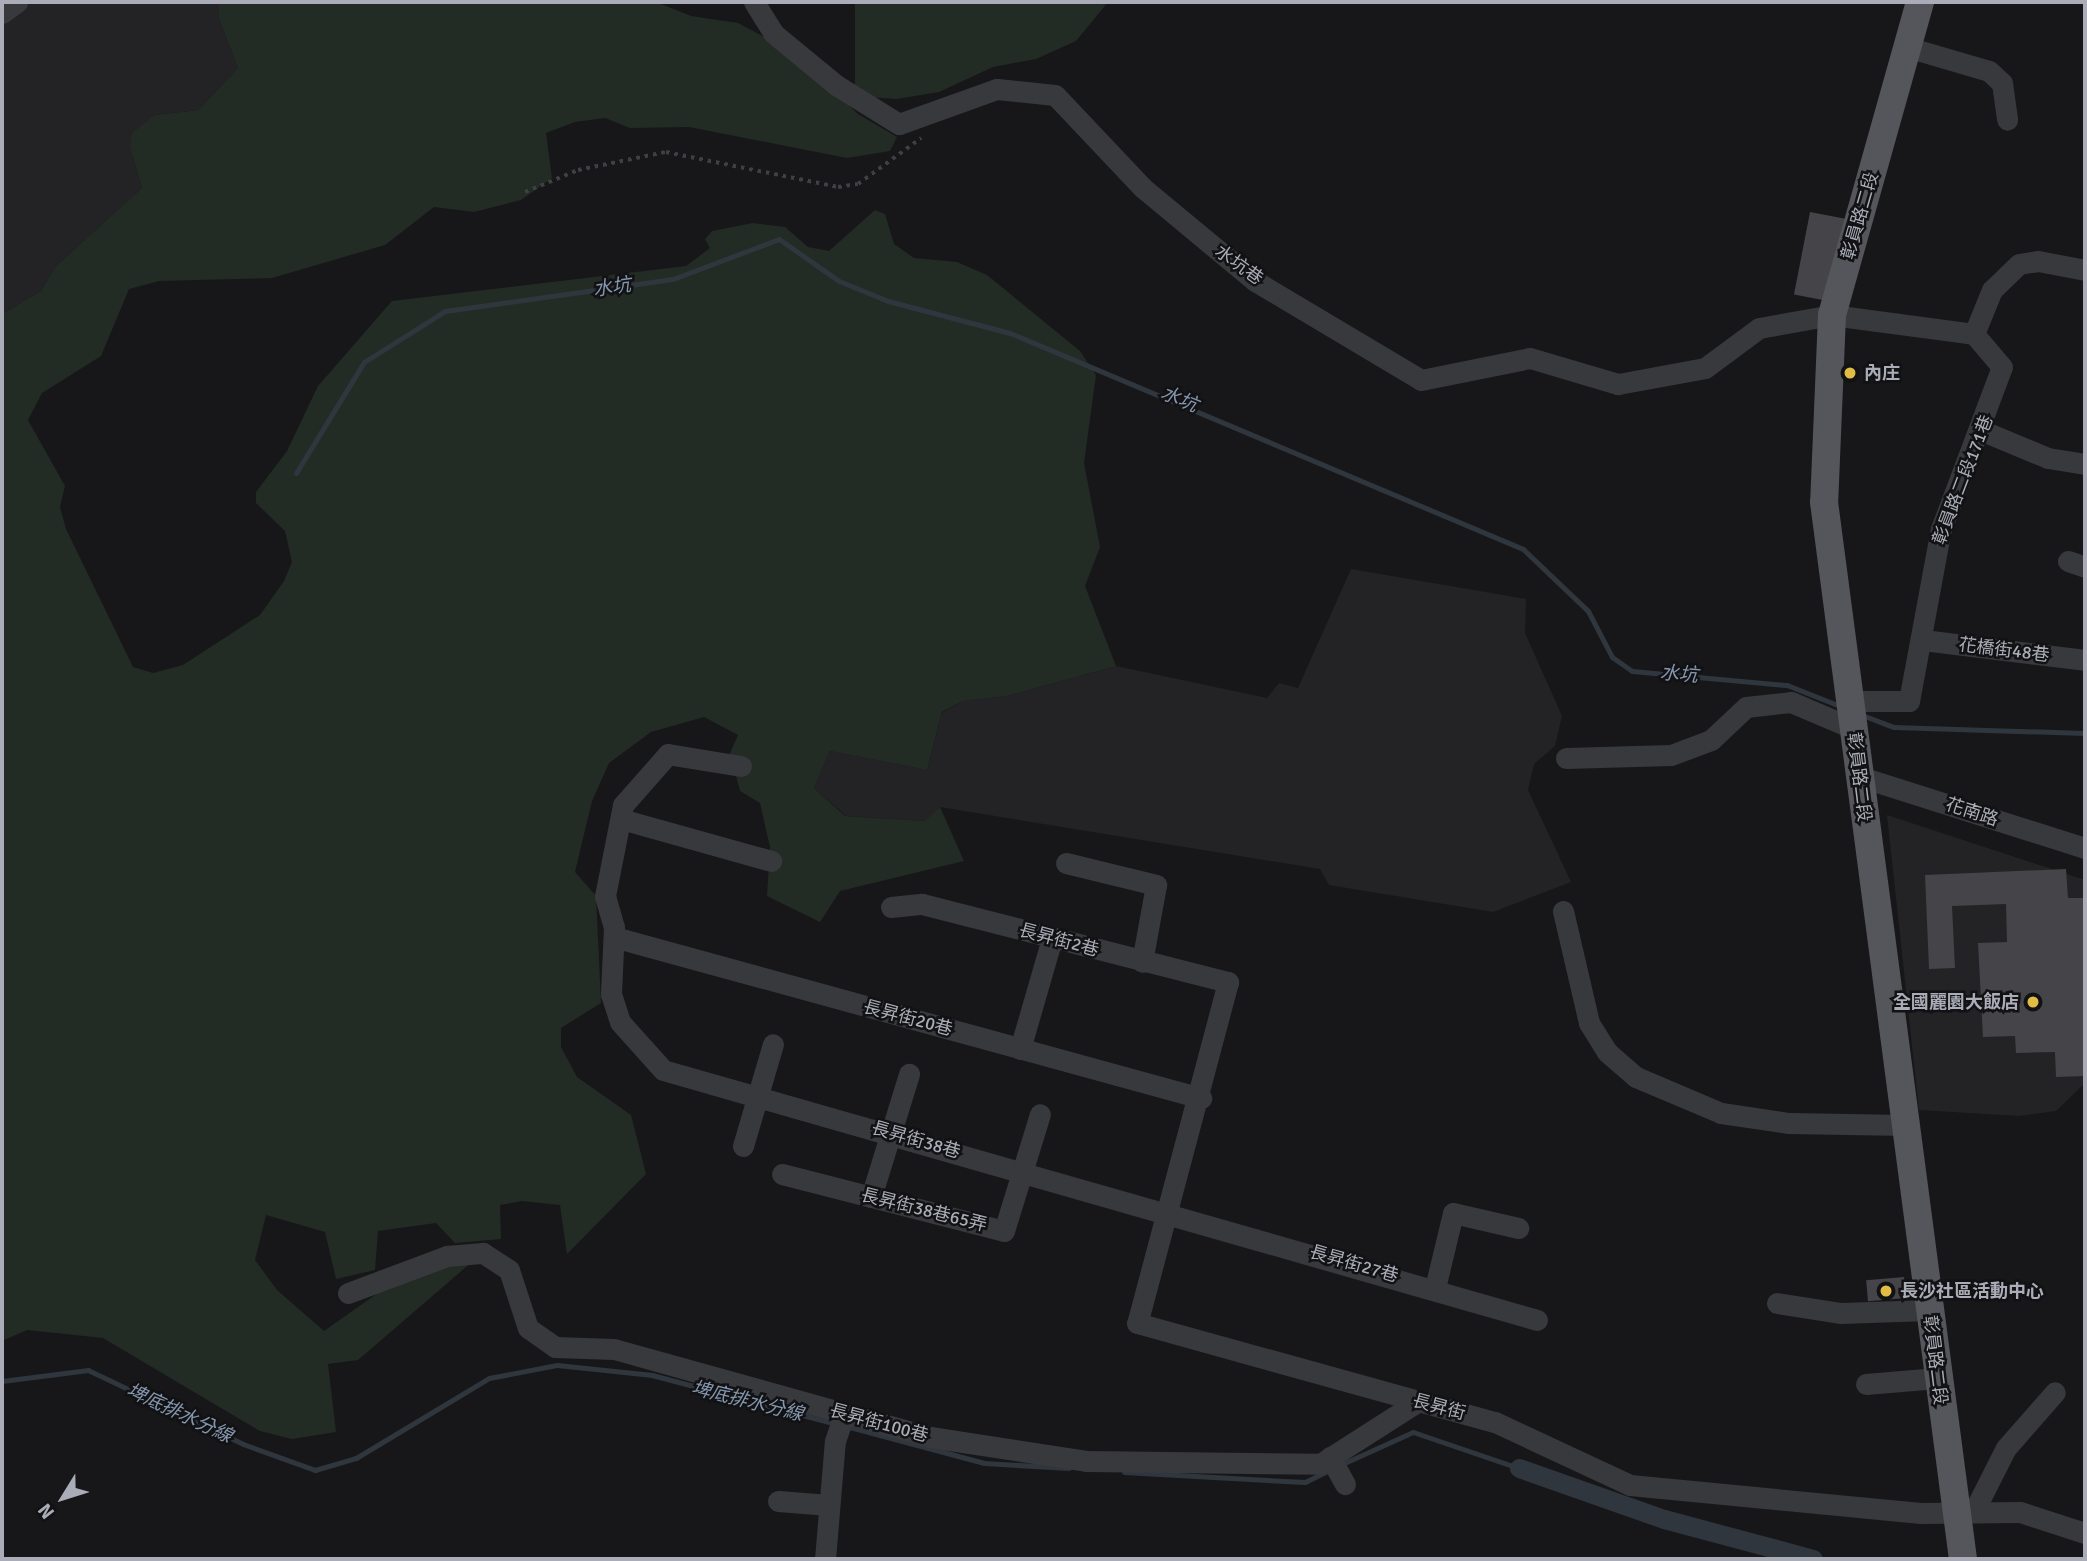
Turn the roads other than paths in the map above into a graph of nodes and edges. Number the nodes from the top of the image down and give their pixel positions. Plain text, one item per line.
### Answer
1 (17, 2) edge
2 (754, 2) edge
3 (1920, 2) edge
4 (2, 13) edge
5 (1907, 47) junction
6 (2007, 120) dead end
7 (2085, 270) edge
8 (1832, 315) junction
9 (1973, 334) junction
10 (1983, 431) junction
11 (2085, 464) edge
12 (1923, 640) junction
13 (2085, 660) edge
14 (1851, 714) junction
15 (1566, 758) dead end
16 (741, 766) dead end
17 (1858, 776) junction
18 (621, 819) junction
19 (2085, 848) edge
20 (771, 861) dead end
21 (1066, 863) dead end
22 (891, 907) dead end
23 (1563, 911) dead end
24 (614, 937) junction
25 (1052, 938) junction
26 (1142, 962) junction
27 (1228, 982) joint
28 (773, 1044) dead end
29 (1020, 1049) junction
30 (909, 1073) dead end
31 (754, 1095) junction
32 (1201, 1098) junction
33 (1040, 1114) dead end
34 (1905, 1125) junction
35 (888, 1132) junction
36 (743, 1146) dead end
37 (1022, 1170) junction
38 (782, 1174) dead end
39 (871, 1197) junction
40 (1170, 1211) junction
41 (1518, 1228) dead end
42 (1435, 1288) junction
43 (348, 1293) dead end
44 (1777, 1303) dead end
45 (1929, 1310) junction
46 (1537, 1320) dead end
47 (1937, 1378) junction
48 (1866, 1384) dead end
49 (2054, 1392) dead end
50 (1417, 1402) junction
51 (844, 1415) junction
52 (1331, 1457) junction
53 (1345, 1483) dead end
54 (778, 1501) dead end
55 (830, 1505) junction
56 (1966, 1510) junction
57 (2085, 1533) edge
58 (825, 1559) edge
59 (1963, 1559) edge

1 - 4 street
2 - 8 street, 水坑巷
3 - 5 main road, 彰員路二段
5 - 6 street
5 - 8 main road, 彰員路二段
7 - 9 street
8 - 9 street
8 - 14 main road, 彰員路二段
9 - 10 street, 彰員路二段171巷
10 - 11 street
10 - 12 street, 彰員路二段171巷
12 - 13 street, 花橋街48巷
12 - 14 street, 彰員路二段171巷
14 - 15 street
14 - 17 main road, 彰員路二段
16 - 18 street
17 - 19 street, 花南路
17 - 34 main road, 彰員路二段
18 - 20 street
18 - 24 street
21 - 26 street
22 - 25 street, 長昇街2巷
23 - 34 street
24 - 29 street, 長昇街20巷
24 - 31 street, 長昇街38巷
25 - 26 street, 長昇街2巷
25 - 29 street
26 - 27 street, 長昇街2巷
27 - 32 street, 長昇街
28 - 31 street
29 - 32 street, 長昇街20巷
30 - 35 street
31 - 35 street, 長昇街38巷
31 - 36 street
32 - 40 street, 長昇街
33 - 37 street
34 - 45 main road, 彰員路二段
35 - 37 street, 長昇街38巷
35 - 39 street
37 - 39 street, 長昇街38巷65弄
37 - 40 street, 長昇街38巷
38 - 39 street, 長昇街38巷65弄
40 - 42 street, 長昇街27巷
40 - 50 street, 長昇街
41 - 42 street
42 - 46 street, 長昇街27巷
43 - 51 street, 長昇街100巷
44 - 45 street
45 - 47 main road, 彰員路二段
47 - 48 street
47 - 56 main road, 彰員路二段
49 - 56 street
50 - 52 street, 長昇街100巷
50 - 56 street, 長昇街
51 - 52 street, 長昇街100巷
51 - 55 street
52 - 53 street
54 - 55 street
55 - 58 street
56 - 57 street, 長昇街
56 - 59 main road, 彰員路二段

